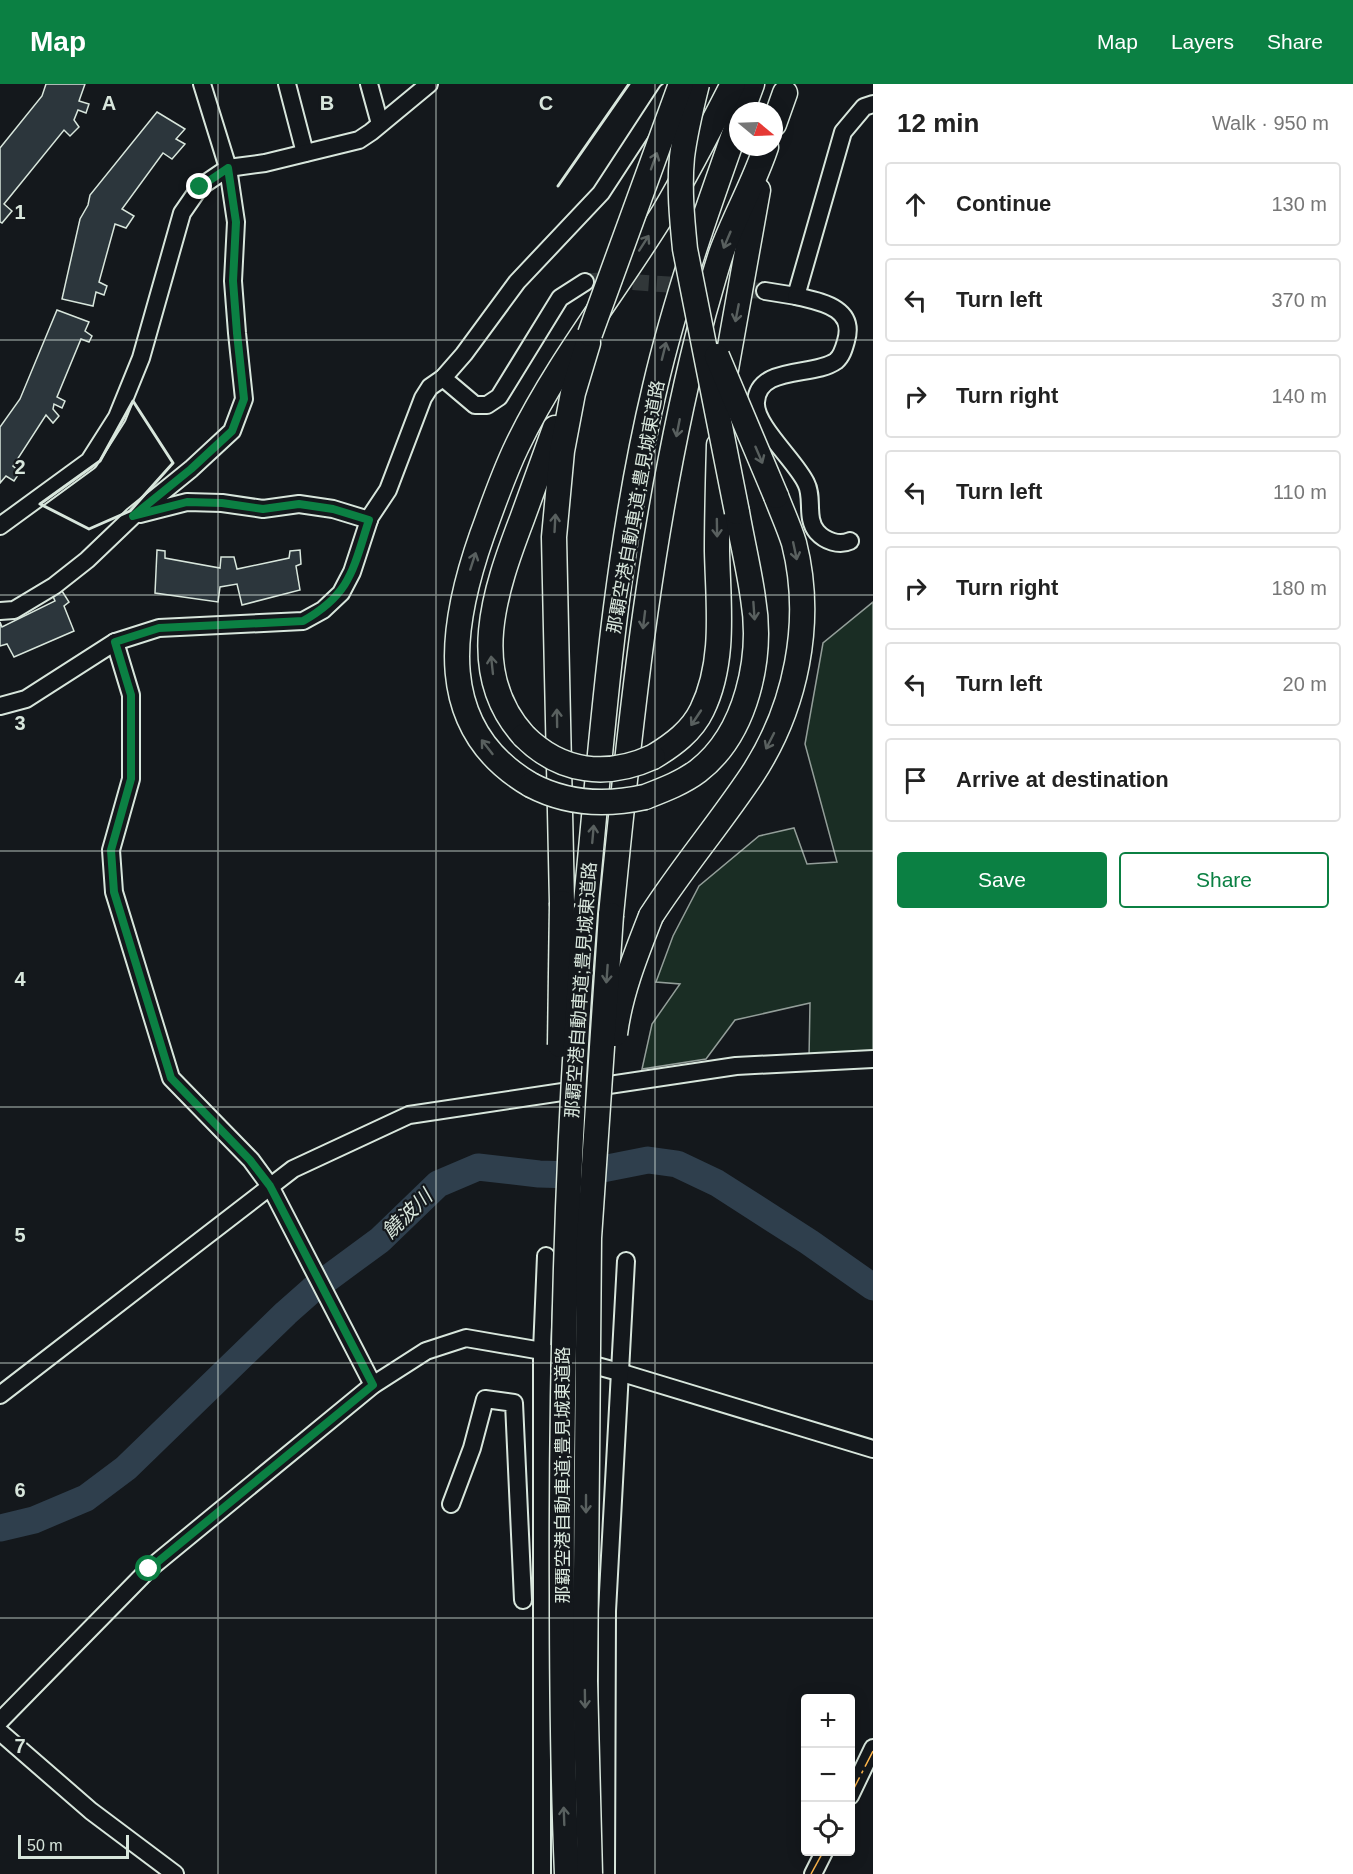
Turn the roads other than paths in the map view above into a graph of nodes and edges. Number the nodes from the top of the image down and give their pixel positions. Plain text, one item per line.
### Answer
1 (202, 84) edge
2 (286, 84) edge
3 (369, 84) edge
4 (429, 84) edge
5 (679, 84) edge
6 (697, 84) edge
7 (733, 84) edge
8 (752, 84) edge
9 (784, 93) dead end
10 (745, 102) edge
11 (781, 102) edge
12 (873, 104) edge
13 (380, 124) junction
14 (729, 149) edge
15 (305, 153) junction
16 (762, 156) edge
17 (764, 156) edge
18 (228, 168) junction
19 (585, 282) tunnel mouth
20 (765, 291) tunnel mouth
21 (796, 296) junction
22 (697, 303) junction
23 (590, 334) junction
24 (443, 378) junction
25 (133, 516) junction
26 (369, 520) junction
27 (0, 526) edge
28 (850, 542) dead end
29 (0, 611) edge
30 (115, 642) junction
31 (0, 706) edge
32 (873, 1059) edge
33 (270, 1186) junction
34 (546, 1256) dead end
35 (626, 1261) dead end
36 (564, 1329) junction
37 (542, 1351) junction
38 (620, 1372) junction
39 (373, 1385) junction
40 (0, 1395) edge
41 (873, 1449) edge
42 (586, 1457) junction
43 (451, 1504) dead end
44 (523, 1600) dead end
45 (542, 1609) junction
46 (607, 1611) junction
47 (0, 1721) edge
48 (0, 1732) edge
49 (873, 1748) edge
50 (855, 1786) edge
51 (822, 1856) edge
52 (175, 1874) edge
53 (542, 1874) edge
54 (567, 1874) edge
55 (590, 1874) edge
56 (606, 1874) edge
57 (813, 1874) edge

1 - 18 street
2 - 15 street
3 - 13 street
4 - 13 street
23 -> 5 highway, bridge
5 - 24 street
6 - 22 highway, bridge
22 -> 7 highway, bridge
8 - 10 highway
9 - 11 highway
12 - 21 street
13 - 15 street
36 -> 14 highway, 那覇空港自動車道;豊見城東道路, bridge
15 - 18 street
16 -> 42 highway, 那覇空港自動車道;豊見城東道路, bridge
17 -> 23 highway, bridge
18 - 25 street
18 - 27 street
19 - 24 street
20 - 21 street
21 - 28 street
22 -> 42 highway, bridge
36 -> 23 highway, bridge
24 - 26 street
25 - 26 street
25 - 29 street
26 - 30 street
30 - 31 street
30 - 33 street
32 - 33 street
33 - 39 street
33 - 40 street
34 - 37 street
35 - 38 street
54 -> 36 highway, 那覇空港自動車道;豊見城東道路, bridge
37 - 38 street
37 - 39 street
37 - 45 street
38 - 41 street
38 - 46 street
39 - 47 street
42 -> 55 highway, 那覇空港自動車道;豊見城東道路, bridge
43 - 44 street
45 - 46 street
45 - 53 street
46 - 56 street
48 - 52 street
49 - 50 street
51 - 57 street

